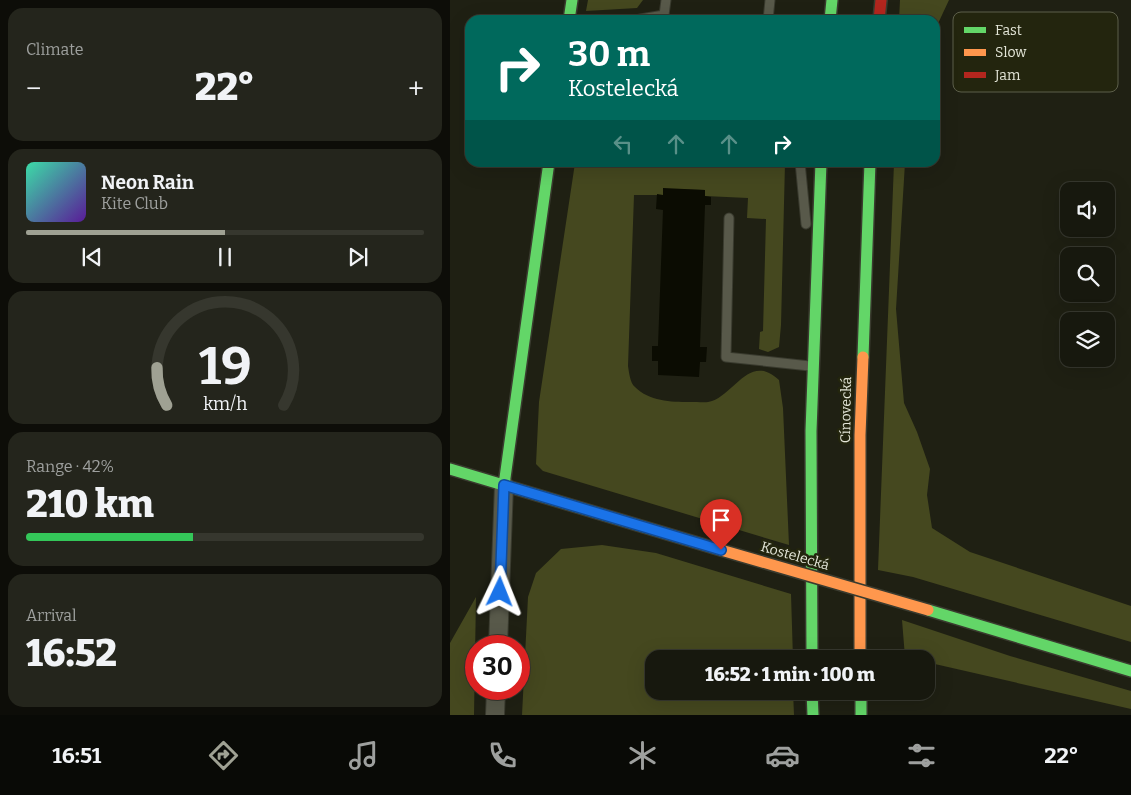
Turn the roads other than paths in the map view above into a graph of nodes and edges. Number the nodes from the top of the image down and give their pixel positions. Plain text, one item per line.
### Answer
1 (572, 0) edge
2 (666, 0) edge
3 (770, 0) edge
4 (832, 0) edge
5 (881, 0) edge
6 (570, 15) edge
7 (666, 15) edge
8 (768, 15) edge
9 (830, 15) edge
10 (880, 15) edge
11 (548, 167) edge
12 (801, 167) edge
13 (821, 167) edge
14 (870, 167) edge
15 (729, 218) dead end
16 (815, 307) junction
17 (813, 366) junction
18 (450, 469) edge
19 (504, 485) junction
20 (498, 635) edge
21 (812, 650) edge
22 (860, 650) edge
23 (1131, 671) edge
24 (496, 700) edge
25 (812, 700) edge
26 (861, 700) edge
27 (495, 715) edge
28 (813, 715) edge
29 (861, 715) edge

1 - 6 main road
2 - 7 lane
3 - 8 lane
4 - 9 main road
5 - 10 main road
11 - 19 main road
12 - 16 lane
13 - 16 main road
14 - 22 main road, Cínovecká
15 - 17 lane
16 - 17 main road
17 - 21 main road
18 - 19 main road, Kostelecká
19 - 20 street
19 - 23 main road, Kostelecká, bridge
24 - 27 street
25 - 28 main road
26 - 29 main road

